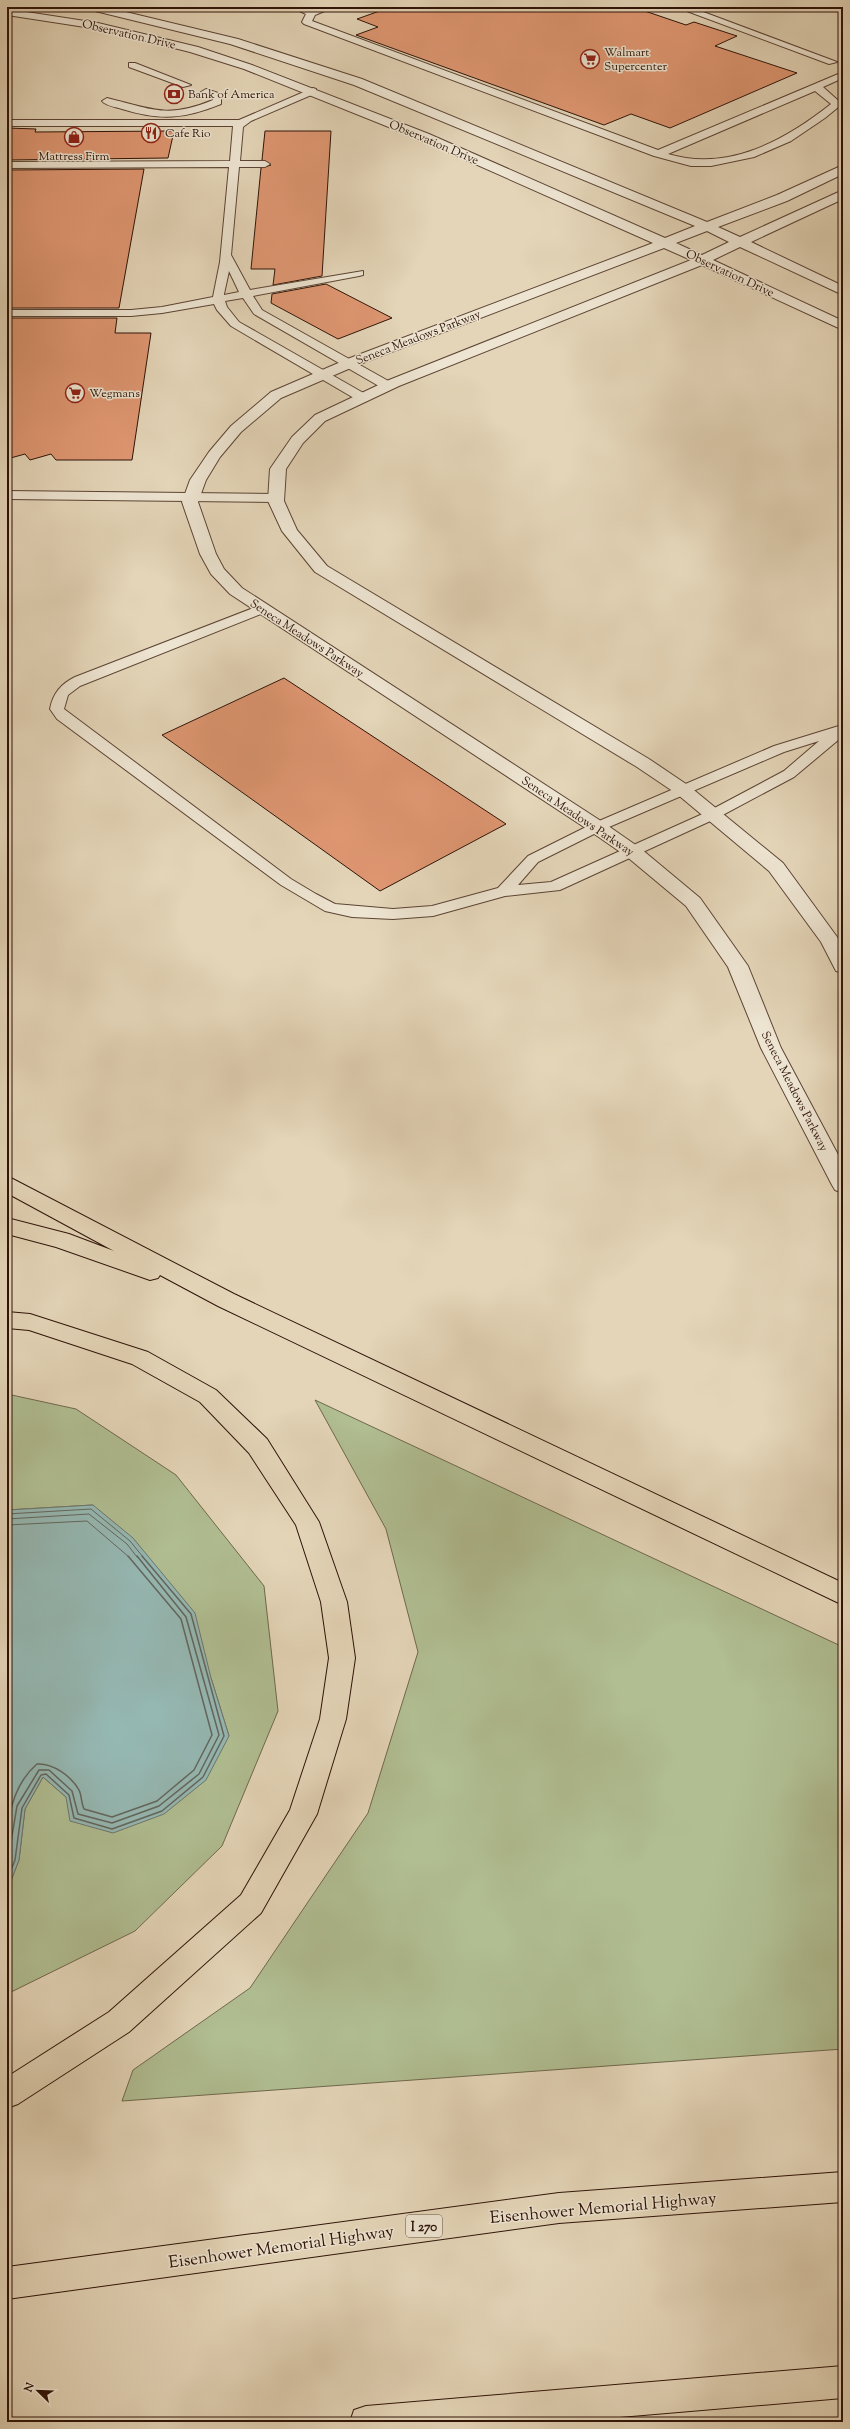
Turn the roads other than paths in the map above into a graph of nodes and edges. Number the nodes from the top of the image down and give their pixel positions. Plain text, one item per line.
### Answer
1 (91, 7) edge
2 (296, 7) edge
3 (329, 7) edge
4 (681, 7) edge
5 (7, 12) edge
6 (311, 13) junction
7 (832, 62) junction
8 (843, 62) edge
9 (132, 65) dead end
10 (843, 70) edge
11 (843, 75) edge
12 (186, 85) dead end
13 (815, 86) junction
14 (313, 91) junction
15 (206, 92) dead end
16 (107, 101) dead end
17 (7, 123) edge
18 (242, 123) junction
19 (658, 154) junction
20 (236, 164) junction
21 (264, 164) dead end
22 (7, 165) edge
23 (843, 169) edge
24 (843, 194) edge
25 (708, 227) junction
26 (665, 243) junction
27 (742, 243) junction
28 (225, 258) junction
29 (702, 260) junction
30 (359, 273) dead end
31 (843, 291) edge
32 (246, 294) junction
33 (219, 299) junction
34 (7, 313) edge
35 (843, 326) edge
36 (348, 364) junction
37 (324, 374) junction
38 (388, 386) junction
39 (363, 398) junction
40 (7, 495) edge
41 (192, 497) junction
42 (276, 498) junction
43 (261, 608) junction
44 (843, 729) edge
45 (683, 790) junction
46 (712, 815) junction
47 (597, 827) junction
48 (633, 852) junction
49 (504, 890) junction
50 (843, 967) edge
51 (7, 1184) edge
52 (843, 1185) edge
53 (7, 1226) edge
54 (226, 1300) junction
55 (7, 1320) edge
56 (843, 1595) edge
57 (7, 2094) edge
58 (843, 2187) edge
59 (7, 2283) edge
60 (843, 2382) edge
61 (366, 2422) edge

1 - 25 street, Observation Drive
2 - 6 lane
3 - 6 lane
4 - 7 lane
5 - 14 street, Observation Drive
6 - 19 lane
7 - 8 lane
7 - 10 lane
9 - 12 lane
11 - 13 lane
13 - 19 lane
13 - 19 lane
14 - 18 lane
14 - 26 street, Observation Drive
15 - 16 lane
17 - 18 lane
18 - 20 lane
20 - 21 lane
20 - 22 lane
20 - 28 lane
23 - 25 street, Seneca Meadows Parkway
24 - 27 street
25 - 26 street, Seneca Meadows Parkway
25 - 27 street, Observation Drive
26 - 29 street, Observation Drive
26 - 36 street, Seneca Meadows Parkway
27 - 29 street
27 - 31 street, Observation Drive
28 - 32 lane
28 - 33 lane
29 - 35 street, Observation Drive
29 - 38 street
30 - 32 lane
32 - 33 lane
32 - 36 lane
33 - 34 lane
33 - 37 lane
36 - 37 street, Seneca Meadows Parkway
36 - 38 lane
37 - 39 lane
37 - 41 street, Seneca Meadows Parkway
38 - 39 street
39 - 42 street
40 - 41 lane
41 - 42 lane
41 - 43 street, Seneca Meadows Parkway
42 - 45 street
43 - 47 street, Seneca Meadows Parkway
43 - 49 lane
44 - 45 lane
44 - 46 lane
45 - 46 street
45 - 47 lane
46 - 48 lane
46 - 50 street
47 - 48 street, Seneca Meadows Parkway
47 - 49 lane
48 - 49 lane
48 - 52 street, Seneca Meadows Parkway
51 - 54 highway
53 - 54 highway
54 - 56 highway
55 - 57 highway
58 - 59 highway, Eisenhower Memorial Highway / I 270
60 - 61 highway

